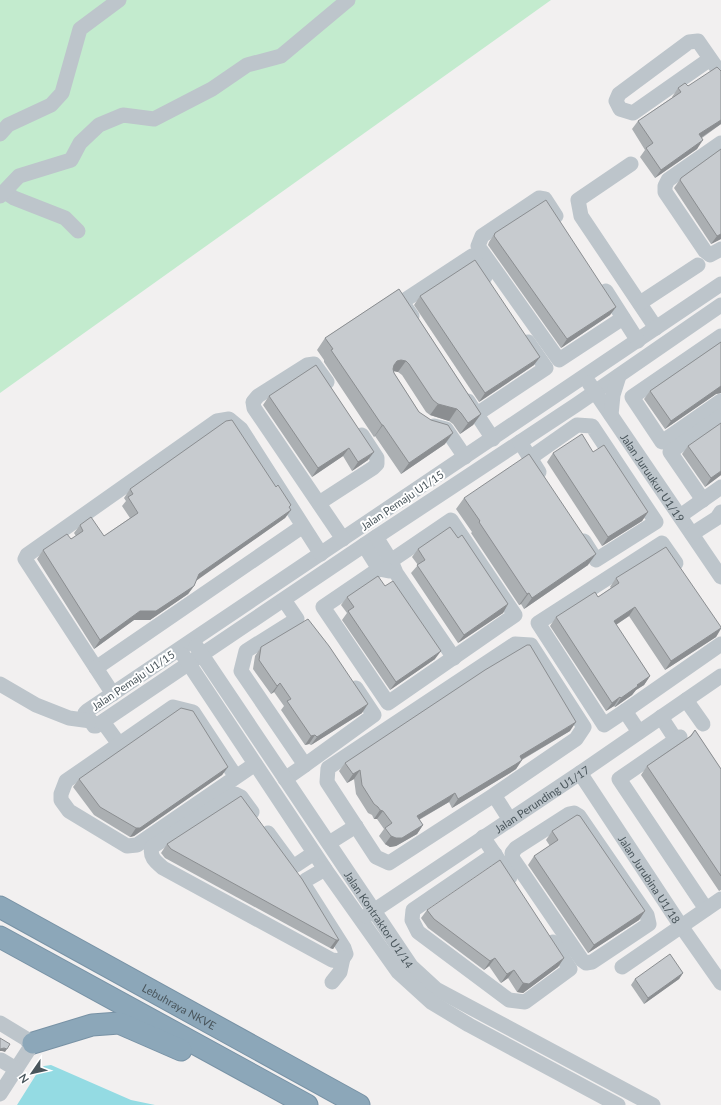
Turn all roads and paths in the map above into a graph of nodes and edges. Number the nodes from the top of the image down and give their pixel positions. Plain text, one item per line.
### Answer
1 (119, 0) edge
2 (348, 0) edge
3 (710, 60) junction
4 (721, 74) edge
5 (0, 134) edge
6 (721, 143) edge
7 (632, 164) dead end
8 (2, 194) edge
9 (562, 226) edge
10 (78, 231) dead end
11 (721, 249) edge
12 (698, 265) dead end
13 (597, 278) edge
14 (721, 284) edge
15 (640, 303) junction
16 (715, 309) edge
17 (623, 318) junction
18 (420, 328) edge
19 (656, 328) junction
20 (721, 330) edge
21 (721, 336) edge
22 (638, 341) junction
23 (585, 376) junction
24 (618, 376) junction
25 (459, 388) edge
26 (595, 392) junction
27 (335, 395) edge
28 (721, 401) edge
29 (576, 404) junction
30 (477, 414) junction
31 (611, 415) junction
32 (721, 416) edge
33 (423, 421) edge
34 (356, 426) edge
35 (492, 438) junction
36 (520, 442) junction
37 (465, 457) junction
38 (530, 458) junction
39 (547, 483) edge
40 (721, 487) edge
41 (703, 500) junction
42 (319, 503) junction
43 (680, 516) junction
44 (720, 518) edge
45 (303, 526) junction
46 (576, 528) edge
47 (692, 534) junction
48 (343, 539) junction
49 (370, 541) junction
50 (321, 554) junction
51 (389, 568) junction
52 (683, 573) edge
53 (721, 578) edge
54 (284, 600) junction
55 (297, 619) junction
56 (311, 624) edge
57 (192, 640) junction
58 (721, 644) edge
59 (179, 649) junction
60 (202, 655) junction
61 (454, 658) junction
62 (697, 661) junction
63 (189, 664) junction
64 (96, 668) junction
65 (348, 675) edge
66 (716, 679) edge
67 (0, 684) edge
68 (113, 694) junction
69 (686, 700) junction
70 (625, 711) junction
71 (661, 717) junction
72 (97, 721) junction
73 (703, 724) dead end
74 (639, 732) junction
75 (119, 744) junction
76 (255, 764) junction
77 (305, 765) junction
78 (580, 773) junction
79 (236, 777) junction
80 (285, 779) junction
81 (494, 795) junction
82 (506, 823) junction
83 (356, 826) junction
84 (483, 837) junction
85 (329, 843) junction
86 (516, 848) junction
87 (314, 853) junction
88 (495, 854) junction
89 (324, 869) junction
90 (721, 899) edge
91 (0, 907) edge
92 (706, 909) junction
93 (374, 911) junction
94 (536, 918) edge
95 (360, 920) junction
96 (681, 926) junction
97 (545, 931) edge
98 (0, 937) edge
99 (344, 958) junction
100 (622, 967) dead end
101 (332, 982) dead end
102 (721, 983) edge
103 (0, 1023) edge
104 (33, 1044) junction
105 (1, 1060) dead end
106 (16, 1069) junction
107 (0, 1094) edge
108 (295, 1105) edge
109 (307, 1105) edge
110 (359, 1105) edge
111 (618, 1105) edge
112 (653, 1105) edge

1 - 5 street
2 - 8 street
3 - 3 street
3 - 4 street
6 - 11 street
7 - 15 street
8 - 10 street
9 - 17 street
12 - 15 street
13 - 17 street
14 - 19 street, Jalan Pemaju U1/15
15 - 19 street
16 - 20 street
16 - 24 street, Jalan Pemaju U1/15
17 - 22 street
18 - 30 street
19 - 22 street, Jalan Pemaju U1/15
21 - 28 street
22 - 23 street, Jalan Pemaju U1/15
23 - 26 street, Jalan Juruukur U1/19
23 - 35 street, Jalan Pemaju U1/15
24 - 26 street, Jalan Pemaju U1/15
24 - 31 street
25 - 30 street
26 - 29 street, Jalan Pemaju U1/15
26 - 31 street, Jalan Juruukur U1/19
27 - 42 street
29 - 31 street
29 - 36 street, Jalan Pemaju U1/15
30 - 35 street
31 - 43 street, Jalan Juruukur U1/19
32 - 41 street
33 - 37 street
34 - 42 street
35 - 37 street, Jalan Pemaju U1/15
36 - 38 street
36 - 49 street, Jalan Pemaju U1/15
37 - 48 street, Jalan Pemaju U1/15
38 - 39 street
38 - 46 street
40 - 41 street
41 - 43 street
42 - 48 street
43 - 47 street, Jalan Juruukur U1/19
44 - 47 street
45 - 50 street
45 - 64 street
45 - 64 street
47 - 53 street, Jalan Juruukur U1/19
48 - 50 street, Jalan Pemaju U1/15
49 - 51 street
49 - 54 street, Jalan Pemaju U1/15
50 - 57 street, Jalan Pemaju U1/15
51 - 61 street
51 - 61 street
51 - 61 street
52 - 70 street
54 - 55 street
54 - 60 street, Jalan Pemaju U1/15
55 - 56 street
55 - 77 street
57 - 59 street, Jalan Pemaju U1/15
57 - 60 street, Jalan Kontraktor U1/14
58 - 62 street
59 - 63 street, Jalan Kontraktor U1/14
59 - 68 street, Jalan Pemaju U1/15
60 - 63 street, Jalan Pemaju U1/15
60 - 80 street, Jalan Kontraktor U1/14
62 - 66 street
62 - 70 street
63 - 72 street, Jalan Pemaju U1/15
63 - 76 street, Jalan Kontraktor U1/14
64 - 68 street
65 - 77 street
66 - 69 street, Jalan Perunding U1/17
67 - 72 street
68 - 72 street, Jalan Pemaju U1/15
69 - 71 street, Jalan Perunding U1/17
69 - 73 street
70 - 74 street
71 - 74 street, Jalan Perunding U1/17
71 - 92 street
72 - 75 street
74 - 78 street, Jalan Perunding U1/17
75 - 79 street
75 - 79 street
76 - 79 street
76 - 87 street, Jalan Kontraktor U1/14
77 - 80 street
78 - 82 street, Jalan Perunding U1/17
78 - 96 street, Jalan Jurubina U1/18
80 - 85 street, Jalan Kontraktor U1/14
81 - 82 street
81 - 83 street
81 - 83 street
82 - 84 street, Jalan Perunding U1/17
82 - 86 street
83 - 85 street
84 - 88 street
84 - 93 street, Jalan Perunding U1/17
85 - 93 street, Jalan Kontraktor U1/14
86 - 86 street
87 - 89 street, Jalan Kontraktor U1/14
87 - 99 street
88 - 94 street
88 - 97 street
89 - 95 street, Jalan Kontraktor U1/14
89 - 99 street
90 - 92 street
91 - 110 highway, Lebuhraya NKVE
92 - 96 street
93 - 95 street, Jalan Perunding U1/17
93 - 112 street, Jalan Kontraktor U1/14
95 - 111 street, Jalan Kontraktor U1/14
96 - 100 street
96 - 102 street, Jalan Jurubina U1/18
98 - 109 highway
99 - 101 street
103 - 104 street
104 - 106 street
104 - 108 highway
105 - 106 street
106 - 107 street

